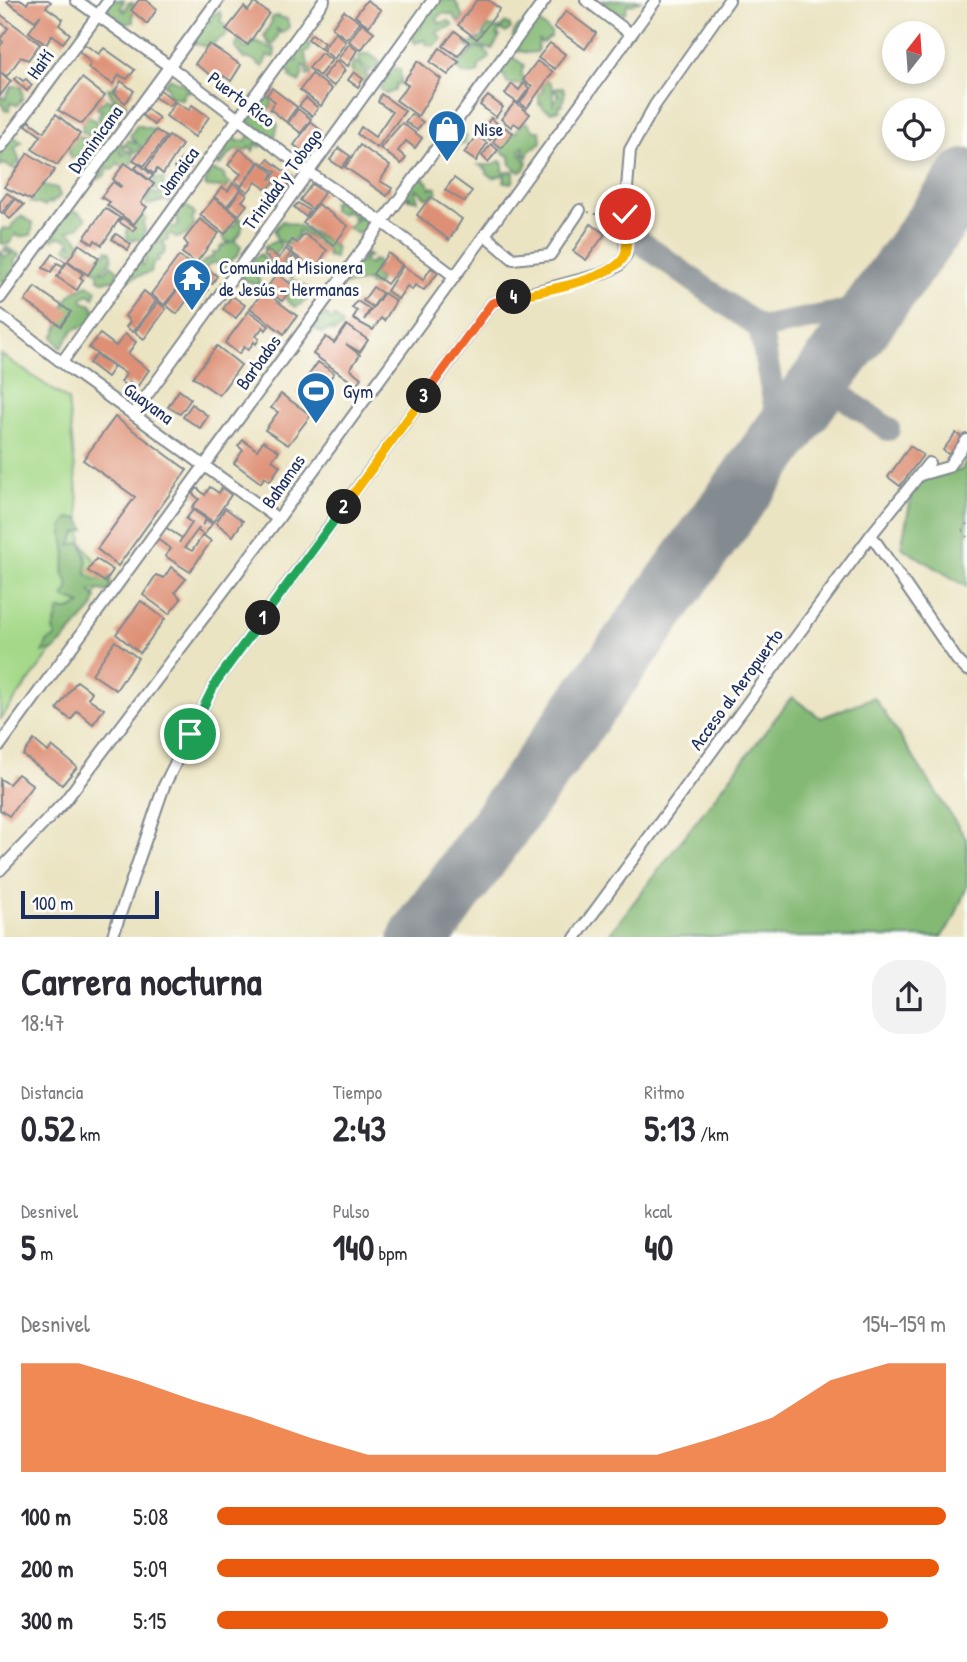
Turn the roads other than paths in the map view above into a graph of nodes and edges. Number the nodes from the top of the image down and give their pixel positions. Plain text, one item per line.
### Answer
1 (76, 0) edge
2 (109, 0) edge
3 (218, 0) edge
4 (324, 0) edge
5 (433, 0) edge
6 (545, 0) edge
7 (586, 0) edge
8 (656, 0) edge
9 (730, 0) edge
10 (97, 16) junction
11 (631, 34) junction
12 (169, 66) junction
13 (238, 119) junction
14 (0, 148) edge
15 (308, 172) junction
16 (580, 210) road end
17 (382, 222) junction
18 (485, 235) junction
19 (454, 276) junction
20 (0, 298) edge
21 (0, 315) edge
22 (62, 362) junction
23 (134, 413) junction
24 (967, 439) edge
25 (929, 463) dead end
26 (204, 464) junction
27 (920, 474) junction
28 (278, 519) junction
29 (871, 534) junction
30 (967, 670) edge
31 (0, 745) edge
32 (0, 870) edge
33 (112, 937) edge
34 (575, 937) edge

1 - 10 street, Puerto Rico
2 - 10 street, Haití
3 - 12 street, Dominicana
4 - 13 street, Jamaica
5 - 15 street, Trinidad y Tobago
6 - 17 street, Barbados
7 - 11 street
8 - 11 street, Bahamas
9 - 33 street
10 - 12 street, Puerto Rico
10 - 14 street, Haití
11 - 18 street, Bahamas
12 - 13 street, Puerto Rico
12 - 20 street, Dominicana
13 - 15 street, Puerto Rico
13 - 22 street, Jamaica
15 - 17 street, Puerto Rico
15 - 23 street, Trinidad y Tobago
16 - 18 street
17 - 19 street, Puerto Rico
17 - 26 street, Barbados
18 - 19 street, Bahamas
19 - 28 street, Bahamas
21 - 22 street, Guayana
22 - 23 street, Guayana
23 - 26 street, Guayana
24 - 27 street
25 - 27 street, Acceso al Aeropuerto
26 - 28 street, Guayana
26 - 31 street, Barbados
27 - 29 street, Acceso al Aeropuerto
28 - 32 street, Bahamas
29 - 30 street
29 - 34 street, Acceso al Aeropuerto

